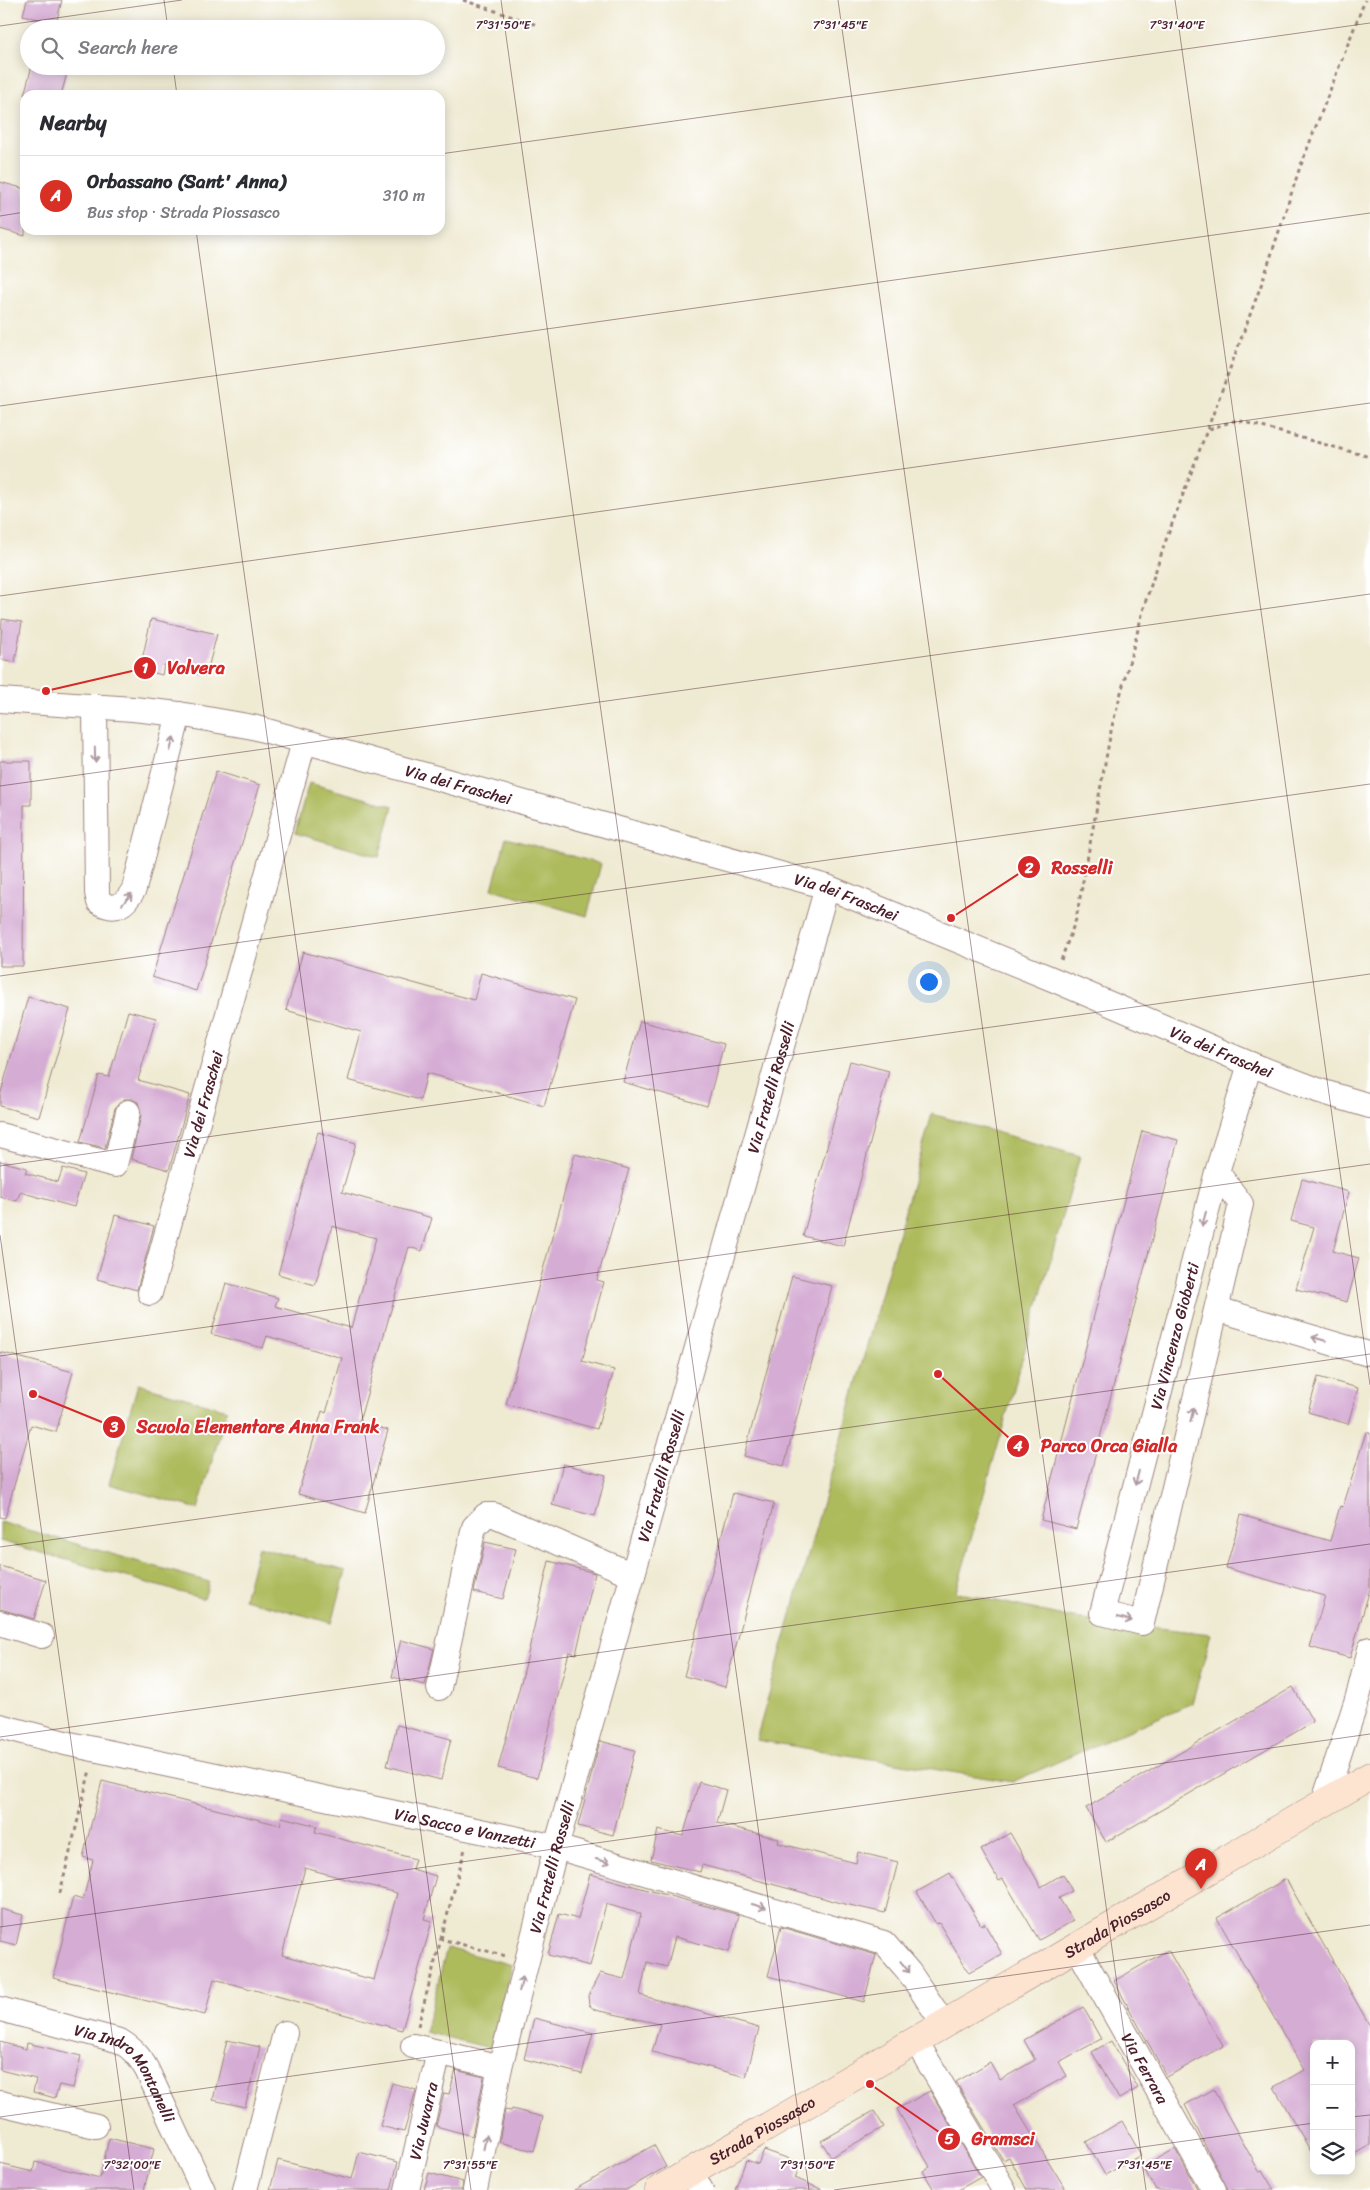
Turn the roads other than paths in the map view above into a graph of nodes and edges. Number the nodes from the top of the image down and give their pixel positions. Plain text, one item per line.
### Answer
1 (0, 700) edge
2 (95, 706) junction
3 (179, 714) junction
4 (304, 742) junction
5 (827, 887) junction
6 (1250, 1064) junction
7 (1370, 1106) edge
8 (128, 1112) dead end
9 (0, 1135) edge
10 (1217, 1172) junction
11 (150, 1293) dead end
12 (1216, 1309) junction
13 (1368, 1347) edge
14 (633, 1575) junction
15 (0, 1623) edge
16 (42, 1636) dead end
17 (1370, 1649) edge
18 (439, 1688) dead end
19 (1359, 1693) junction
20 (1370, 1720) edge
21 (0, 1726) edge
22 (1370, 1776) edge
23 (1323, 1804) junction
24 (556, 1847) junction
25 (1078, 1947) junction
26 (0, 2008) edge
27 (944, 2024) junction
28 (285, 2033) dead end
29 (916, 2041) junction
30 (413, 2046) road end
31 (438, 2052) junction
32 (500, 2067) junction
33 (0, 2103) edge
34 (96, 2126) dead end
35 (696, 2181) edge
36 (203, 2190) edge
37 (245, 2190) edge
38 (407, 2190) edge
39 (475, 2190) edge
40 (659, 2190) edge
41 (1004, 2190) edge
42 (1214, 2190) edge

1 - 2 street, Via dei Fraschei
2 - 3 street, Via dei Fraschei
2 -> 3 street
3 - 4 street, Via dei Fraschei
4 - 5 street, Via dei Fraschei
4 - 11 street, Via dei Fraschei
5 - 6 street, Via dei Fraschei
5 - 14 street, Via Fratelli Rosselli
6 - 7 street, Via dei Fraschei
6 - 10 street, Via Vincenzo Gioberti
8 - 9 street
10 - 12 street, Via Vincenzo Gioberti
10 -> 12 street, Via Vincenzo Gioberti
13 -> 12 street, Via Vincenzo Gioberti
14 - 18 street
14 - 24 street, Via Fratelli Rosselli
15 - 16 street
17 - 19 street
19 - 20 street
19 - 23 street
21 - 24 street, Via Sacco e Vanzetti
22 - 23 street, Strada Piossasco
23 - 25 street, Strada Piossasco
24 -> 27 street, Via Sacco e Vanzetti
32 -> 24 street, Via Fratelli Rosselli
25 - 27 street, Strada Piossasco
25 - 42 street, Via Ferrara
26 - 36 street, Via Indro Montanelli
27 - 29 street, Strada Piossasco
28 - 37 street
29 - 35 street, Strada Piossasco
29 - 41 street
30 - 31 street
31 - 32 street
31 - 38 street, Via Juvarra
39 -> 32 street, Via Fratelli Rosselli
33 - 34 street
35 - 40 street, Strada Piossasco

